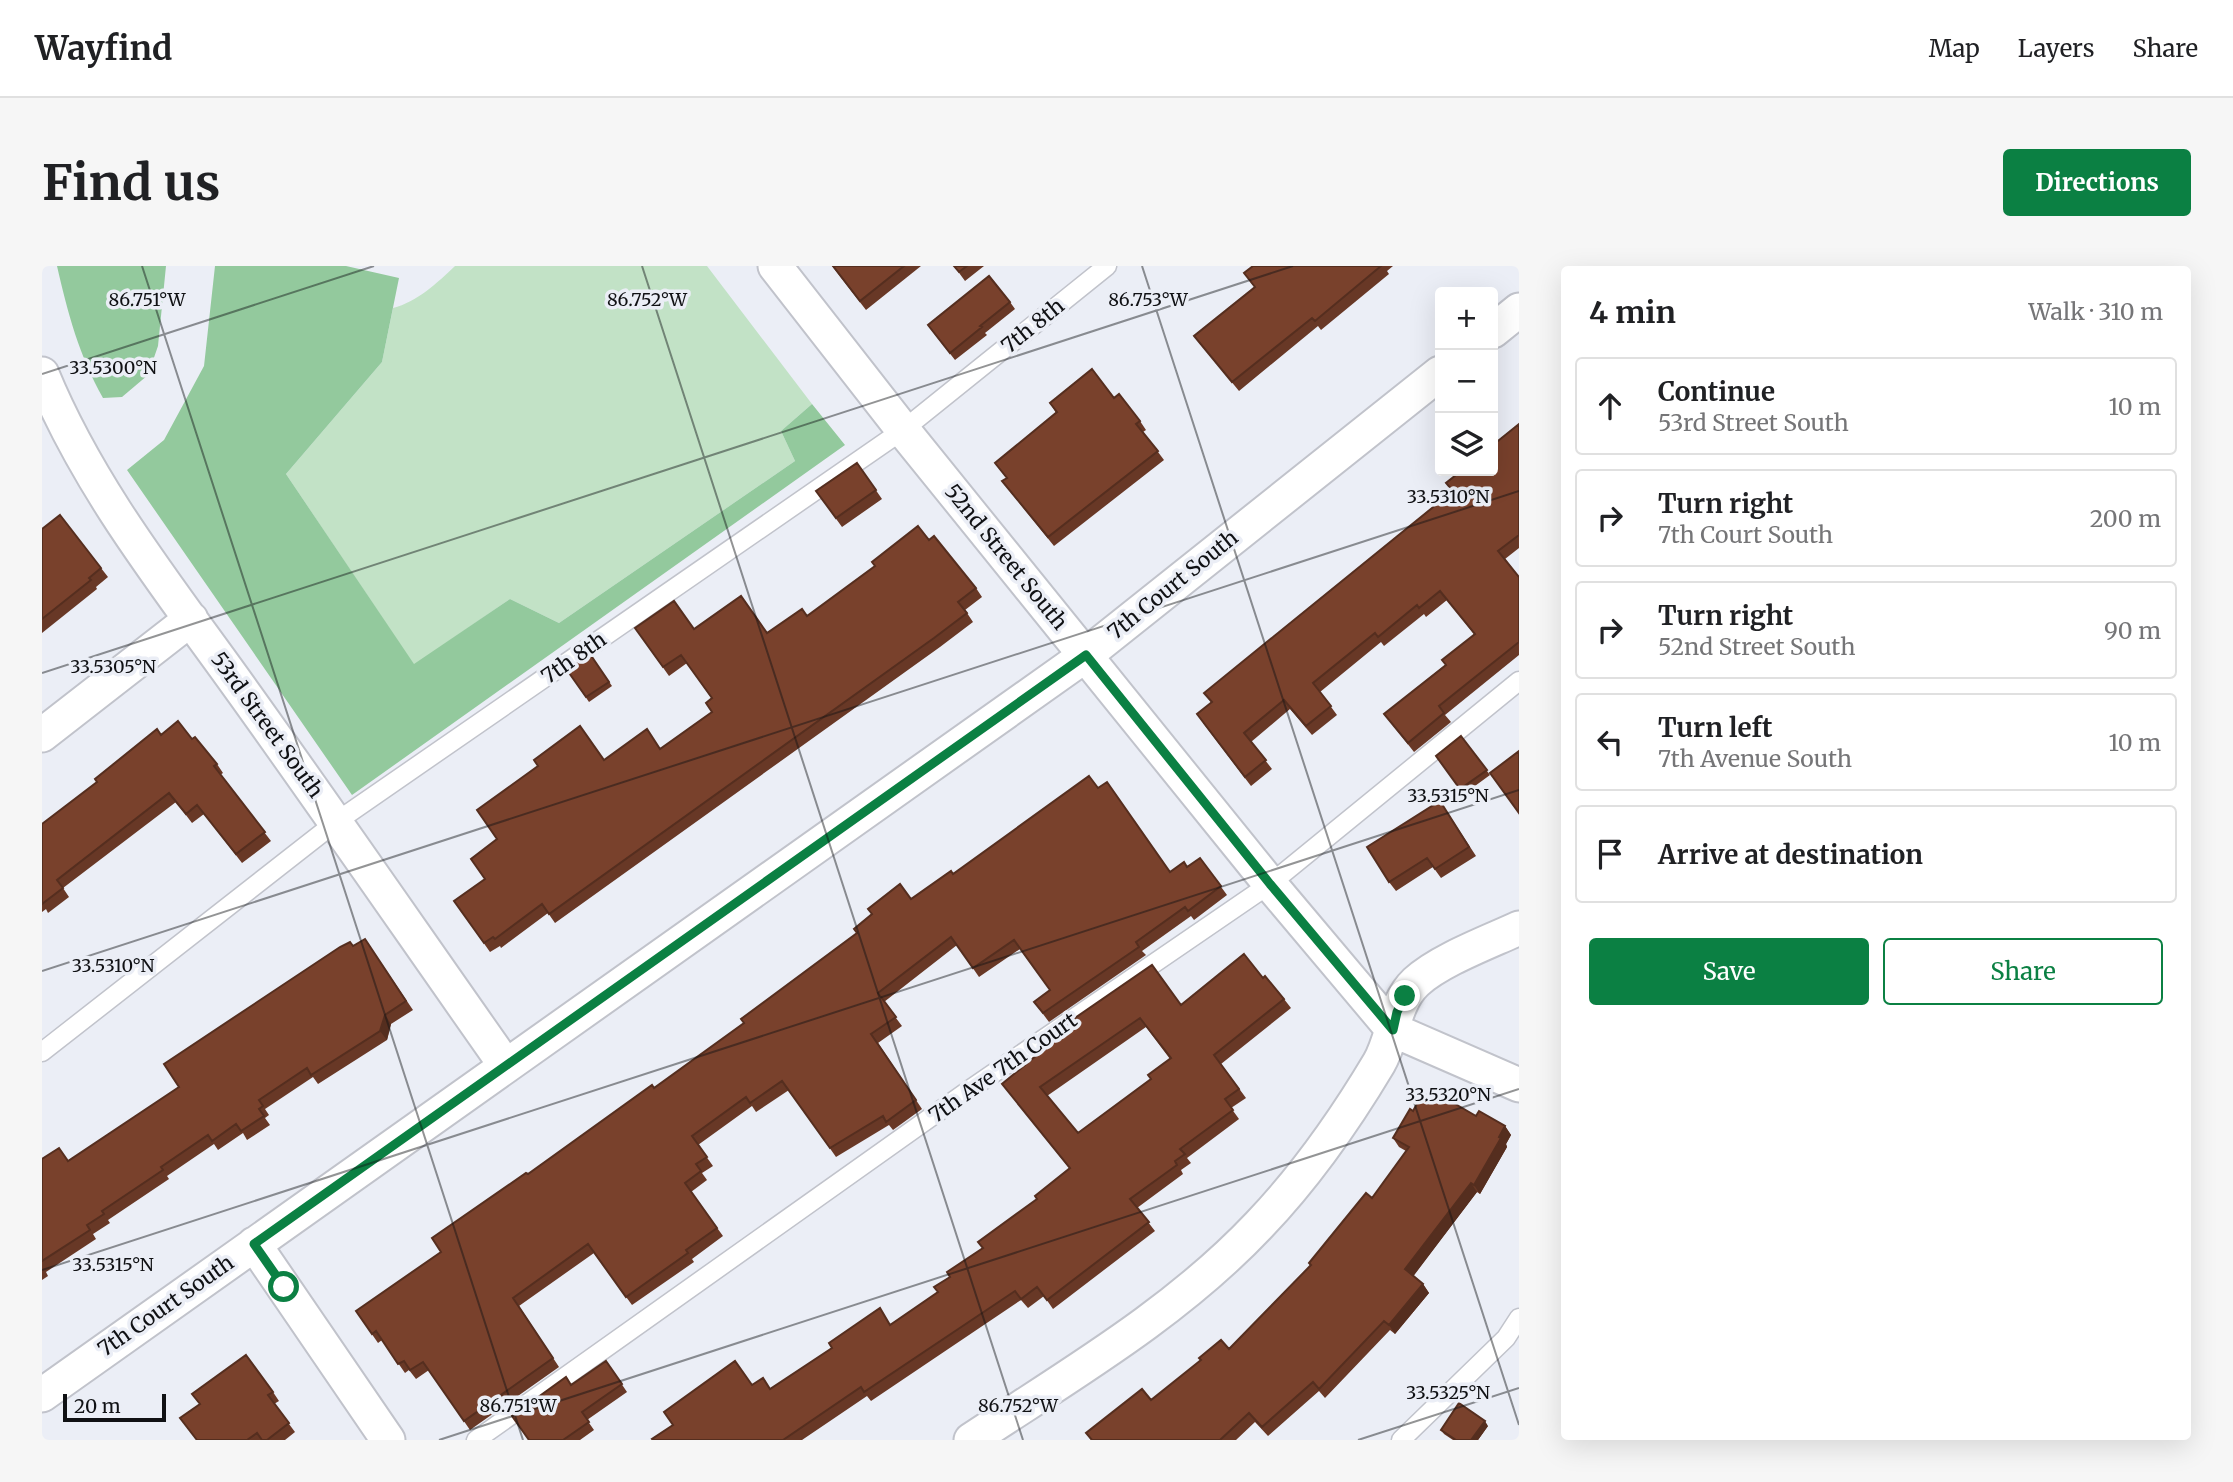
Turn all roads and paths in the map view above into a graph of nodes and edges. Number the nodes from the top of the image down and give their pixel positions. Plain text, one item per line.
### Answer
1 (775, 266) edge
2 (1107, 266) edge
3 (1519, 310) edge
4 (1498, 327) edge
5 (1435, 377) edge
6 (45, 394) edge
7 (903, 430) junction
8 (191, 619) junction
9 (1086, 655) junction
10 (1519, 681) edge
11 (42, 735) edge
12 (336, 822) junction
13 (1270, 884) junction
14 (1519, 928) edge
15 (1393, 1030) junction
16 (42, 1052) edge
17 (506, 1066) junction
18 (1519, 1084) edge
19 (254, 1244) junction
20 (1519, 1318) edge
21 (42, 1395) edge
22 (388, 1440) edge
23 (476, 1440) edge
24 (971, 1440) edge
25 (1401, 1440) edge

1 - 7 street, 52nd Street South
2 - 7 lane, 7th 8th
3 - 4 street
5 - 9 street, 7th Court South
6 - 8 street, 53rd Street South
7 - 9 street, 52nd Street South
7 - 12 lane, 7th 8th
8 - 11 street
8 - 12 street, 53rd Street South
9 - 13 street, 52nd Street South
9 - 17 street, 7th Court South
10 - 13 lane, 7th Ave 7th Court
12 - 16 lane, 7th 8th
12 - 17 street, 53rd Street South
13 - 15 street, 52nd Street South
13 - 23 lane, 7th Ave 7th Court
14 - 15 street
15 - 18 street, 52nd Street South
15 - 24 street
17 - 19 street, 7th Court South
19 - 21 street, 7th Court South
19 - 22 street
20 - 25 lane

